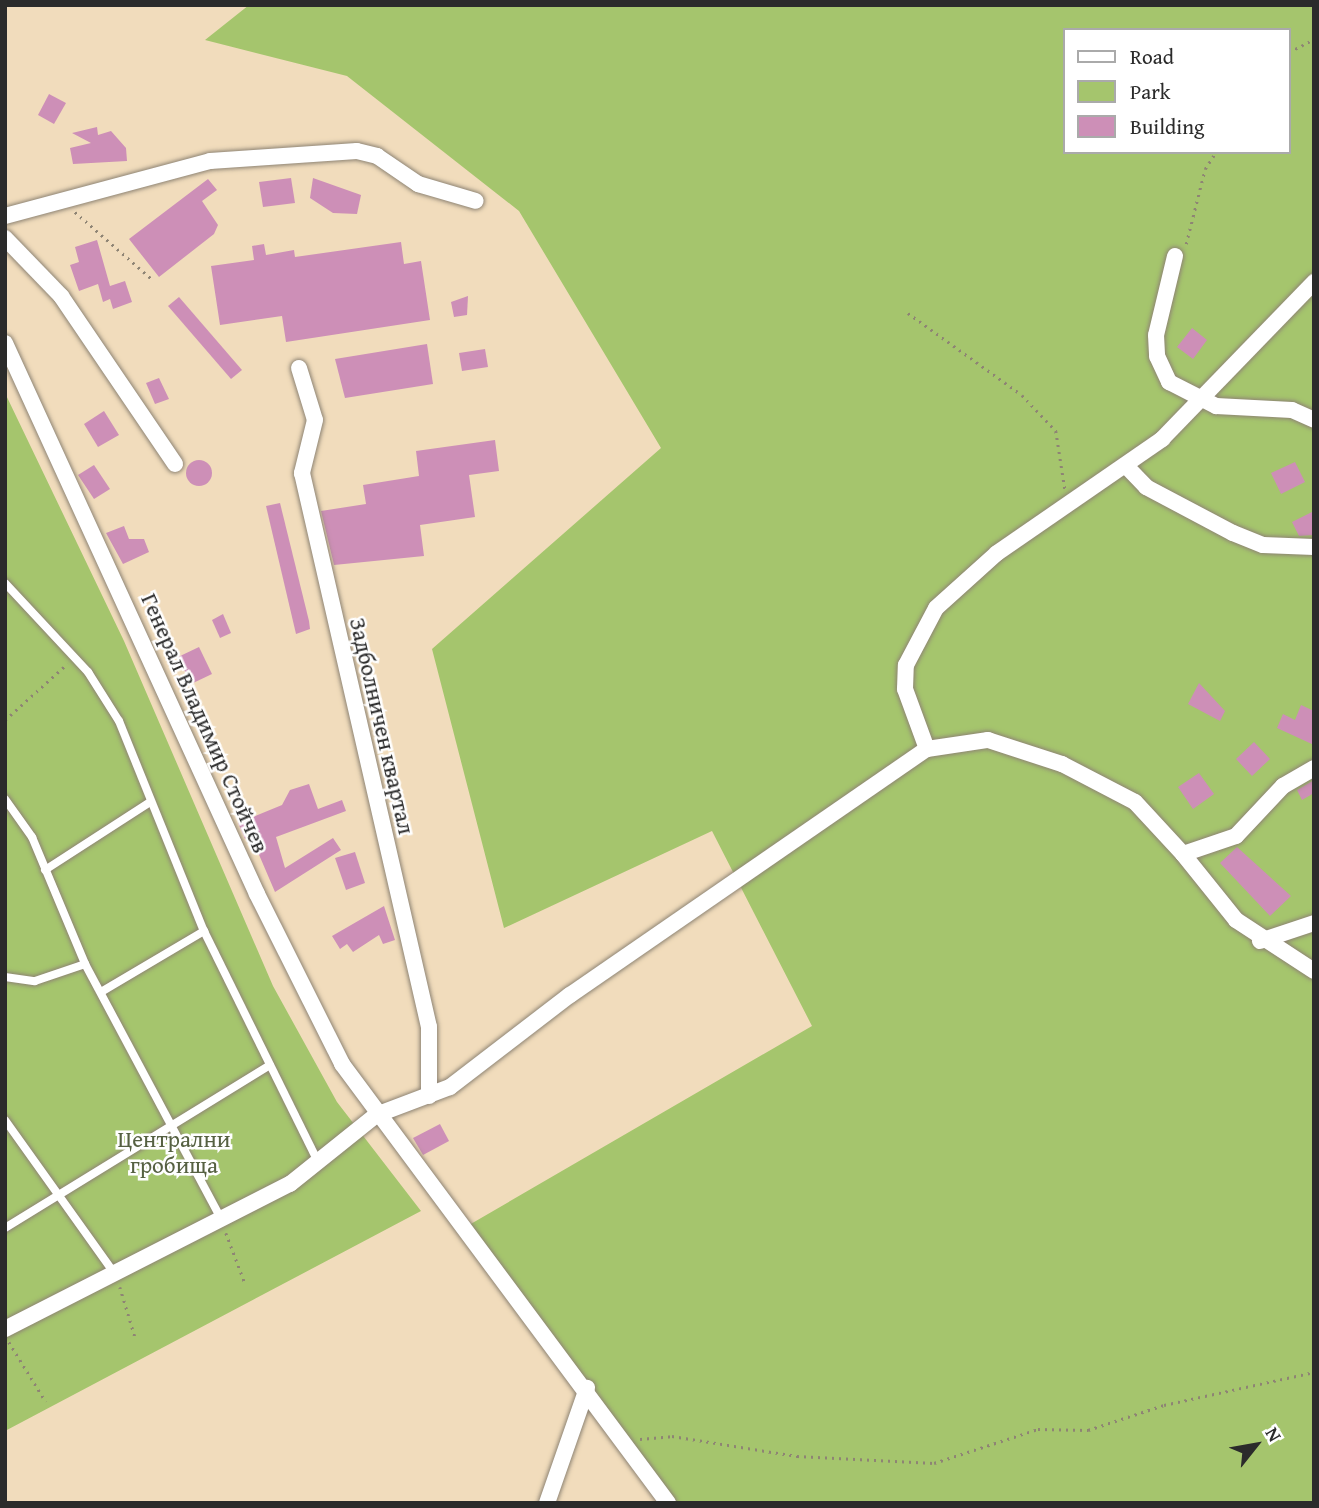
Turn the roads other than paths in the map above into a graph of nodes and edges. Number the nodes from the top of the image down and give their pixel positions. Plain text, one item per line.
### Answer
1 (476, 201) dead end
2 (5, 216) edge
3 (5, 238) edge
4 (1175, 256) road end
5 (1314, 282) edge
6 (5, 343) edge
7 (299, 368) dead end
8 (1202, 400) junction
9 (1314, 420) edge
10 (175, 464) dead end
11 (1127, 467) junction
12 (1314, 547) edge
13 (5, 583) edge
14 (927, 749) junction
15 (1314, 768) edge
16 (5, 799) edge
17 (150, 802) junction
18 (1183, 854) junction
19 (45, 870) junction
20 (1314, 923) edge
21 (204, 930) junction
22 (1260, 941) junction
23 (85, 964) junction
24 (1314, 971) edge
25 (5, 977) edge
26 (101, 992) junction
27 (270, 1065) junction
28 (429, 1096) junction
29 (376, 1115) junction
30 (5, 1120) edge
31 (170, 1125) junction
32 (319, 1164) junction
33 (62, 1194) junction
34 (222, 1220) junction
35 (5, 1227) edge
36 (117, 1277) junction
37 (5, 1329) edge
38 (587, 1388) junction
39 (547, 1503) edge
40 (668, 1503) edge

1 - 2 street
3 - 10 street
4 - 8 street
5 - 8 street
6 - 29 street, Генерал Владимир Стойчев
7 - 28 street, Задболничен квартал
8 - 9 street
8 - 11 street
11 - 12 street
11 - 14 street
13 - 17 lane
14 - 18 street
14 - 28 street
15 - 18 street
16 - 19 lane
17 - 19 lane
17 - 21 lane
18 - 22 street
19 - 23 lane
20 - 22 street
21 - 26 lane
21 - 27 lane
22 - 24 street
23 - 25 lane
23 - 26 lane
26 - 31 lane
27 - 31 lane
27 - 32 lane
28 - 29 street
29 - 32 street
29 - 38 street, Генерал Владимир Стойчев
30 - 33 lane
31 - 33 lane
31 - 34 lane
32 - 34 street
33 - 35 lane
33 - 36 lane
34 - 36 street
36 - 37 street
38 - 39 street
38 - 40 street, Генерал Владимир Стойчев

